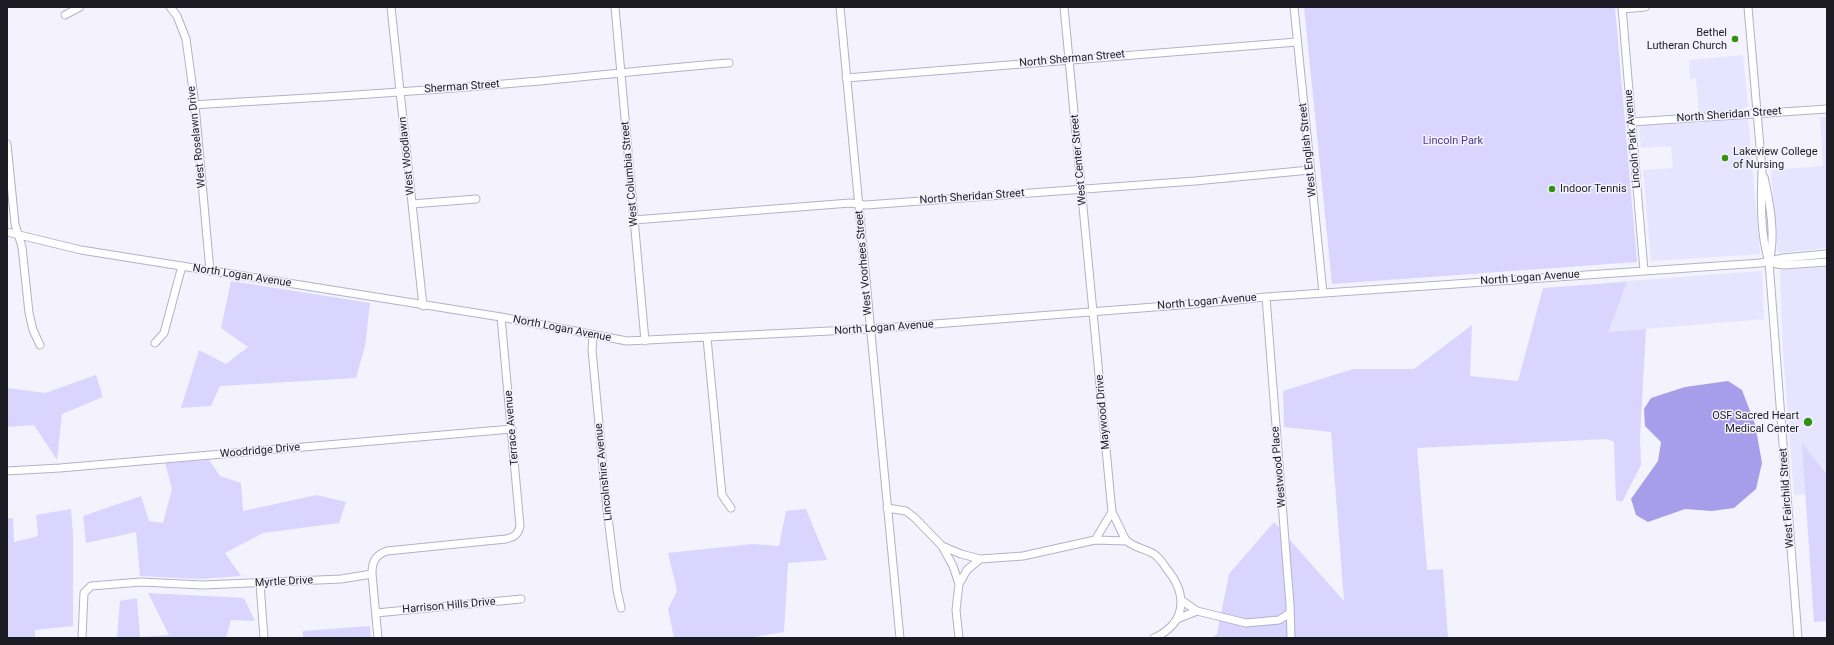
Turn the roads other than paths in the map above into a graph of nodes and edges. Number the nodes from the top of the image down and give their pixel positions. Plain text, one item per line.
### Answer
1 (80, 7) edge
2 (170, 7) edge
3 (391, 7) edge
4 (615, 7) edge
5 (840, 7) edge
6 (1064, 7) edge
7 (1294, 7) edge
8 (1645, 7) edge
9 (1748, 7) edge
10 (1622, 8) edge
11 (65, 15) dead end
12 (1297, 42) junction
13 (1070, 60) junction
14 (729, 63) dead end
15 (620, 71) junction
16 (846, 78) junction
17 (400, 91) junction
18 (195, 105) junction
19 (1827, 109) edge
20 (1757, 113) junction
21 (1632, 122) junction
22 (7, 144) edge
23 (1310, 170) junction
24 (1082, 189) junction
25 (476, 199) dead end
26 (412, 204) junction
27 (858, 204) junction
28 (634, 220) junction
29 (7, 232) edge
30 (19, 235) junction
31 (1827, 254) edge
32 (1769, 262) junction
33 (1827, 262) edge
34 (182, 266) junction
35 (210, 270) junction
36 (1644, 271) junction
37 (1323, 293) junction
38 (1266, 297) junction
39 (423, 306) junction
40 (1094, 312) junction
41 (501, 317) junction
42 (870, 329) junction
43 (593, 335) junction
44 (707, 338) junction
45 (645, 341) junction
46 (155, 343) dead end
47 (40, 345) dead end
48 (512, 429) junction
49 (7, 470) edge
50 (731, 508) dead end
51 (887, 508) junction
52 (1112, 512) junction
53 (1095, 540) junction
54 (1127, 541) junction
55 (942, 546) junction
56 (980, 559) junction
57 (372, 574) junction
58 (260, 583) junction
59 (959, 584) junction
60 (522, 599) dead end
61 (1181, 600) junction
62 (622, 608) dead end
63 (1290, 610) junction
64 (1197, 611) junction
65 (376, 613) junction
66 (1177, 619) junction
67 (82, 638) edge
68 (264, 638) edge
69 (378, 638) edge
70 (900, 638) edge
71 (959, 638) edge
72 (1154, 638) edge
73 (1291, 638) edge
74 (1798, 638) edge

1 - 11 street
2 - 18 street, West Roselawn Drive
3 - 17 street, West Woodlawn
4 - 15 street, West Columbia Street
5 - 16 street, West Voorhees Street
6 - 13 street, West Center Street
7 - 12 street, West English Street
8 - 10 street
9 - 20 street, West Fairchild Street
10 - 21 street, Lincoln Park Avenue
12 - 13 street, North Sherman Street
12 - 23 street, West English Street
13 - 16 street, North Sherman Street
13 - 24 street, West Center Street
14 - 15 street, Sherman Street
15 - 17 street, Sherman Street
15 - 28 street, West Columbia Street
16 - 27 street, West Voorhees Street
17 - 18 street, Sherman Street
17 - 26 street, West Woodlawn
18 - 35 street, West Roselawn Drive
19 - 20 street, North Sheridan Street
20 - 21 street, North Sheridan Street
20 - 32 street, West Fairchild Street
21 - 36 street, Lincoln Park Avenue
22 - 30 street
23 - 24 street, North Sheridan Street
23 - 37 street, West English Street
24 - 27 street, North Sheridan Street
24 - 40 street, West Center Street
25 - 26 street
26 - 39 street, West Woodlawn
27 - 28 street, North Sheridan Street
27 - 42 street, West Voorhees Street
28 - 45 street, West Columbia Street
29 - 30 street, North Logan Avenue
30 - 34 street, North Logan Avenue
30 - 47 street
31 - 32 street, North Logan Avenue
32 - 33 street, North Logan Avenue
32 - 36 street, North Logan Avenue
32 - 74 street, West Fairchild Street
34 - 35 street, North Logan Avenue
34 - 46 street
35 - 39 street, North Logan Avenue
36 - 37 street, North Logan Avenue
37 - 38 street, North Logan Avenue
38 - 40 street, North Logan Avenue
38 - 63 street, Westwood Place
39 - 41 street, North Logan Avenue
40 - 42 street, North Logan Avenue
40 - 52 street, Maywood Drive
41 - 43 street, North Logan Avenue
41 - 48 street, Terrace Avenue
42 - 44 street, North Logan Avenue
42 - 51 street, West Voorhees Street
43 - 45 street, North Logan Avenue
43 - 62 street, Lincolnshire Avenue
44 - 45 street, North Logan Avenue
44 - 50 street
48 - 49 street, Woodridge Drive
48 - 57 street, Terrace Avenue
51 - 55 street
51 - 70 street, West Voorhees Street
52 - 53 street
52 - 54 street, Maywood Drive
53 - 54 street
53 - 56 street
54 - 61 street
55 - 56 street
55 - 59 street
56 - 59 street
57 - 58 street, Myrtle Drive
57 - 65 street
58 - 67 street, Myrtle Drive
58 - 68 street
59 - 71 street
60 - 65 street, Harrison Hills Drive
61 - 64 street
61 - 66 street
63 - 64 street
63 - 73 street, Westwood Place
64 - 66 street
65 - 69 street
66 - 72 street

